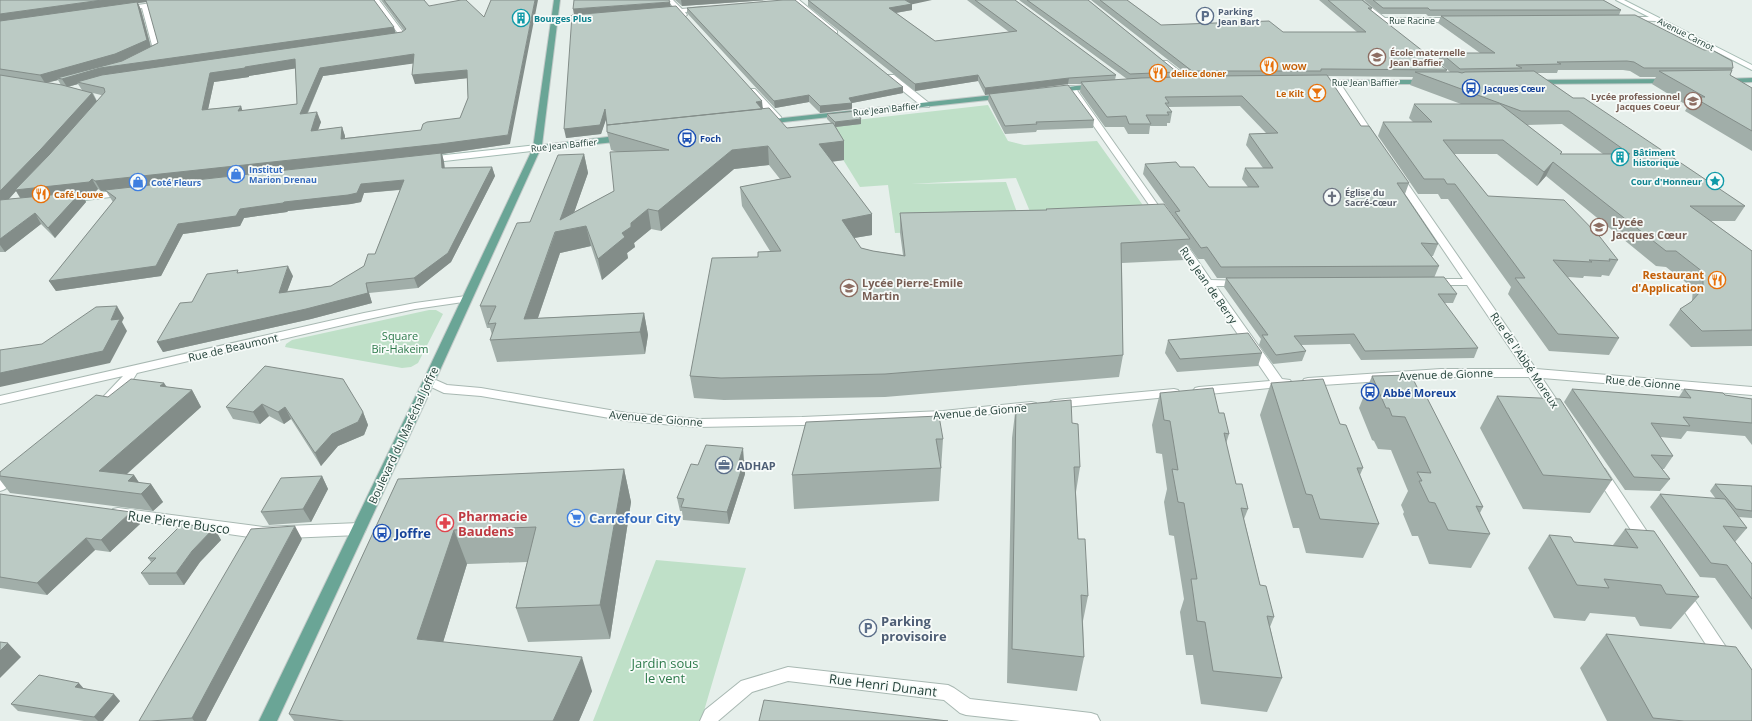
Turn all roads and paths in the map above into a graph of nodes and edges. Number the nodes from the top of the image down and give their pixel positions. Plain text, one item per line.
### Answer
1 (185, 0) edge
2 (376, 0) edge
3 (557, 0) edge
4 (670, 0) edge
5 (1358, 0) edge
6 (1619, 0) edge
7 (796, 2) edge
8 (809, 3) edge
9 (145, 6) junction
10 (711, 8) edge
11 (113, 10) edge
12 (680, 11) junction
13 (656, 13) edge
14 (593, 17) edge
15 (1622, 19) edge
16 (1656, 19) junction
17 (554, 20) junction
18 (1384, 20) junction
19 (1463, 20) edge
20 (689, 21) edge
21 (1395, 30) edge
22 (841, 37) edge
23 (389, 40) edge
24 (142, 58) edge
25 (1158, 58) edge
26 (1752, 68) edge
27 (882, 70) edge
28 (1752, 80) edge
29 (1681, 81) edge
30 (1712, 81) edge
31 (1173, 82) edge
32 (1192, 82) joint
33 (1306, 82) edge
34 (1334, 82) junction
35 (1434, 82) edge
36 (1522, 82) edge
37 (1103, 86) edge
38 (748, 87) edge
39 (1071, 88) junction
40 (1051, 91) edge
41 (1014, 95) edge
42 (926, 105) junction
43 (780, 121) junction
44 (757, 123) edge
45 (630, 138) edge
46 (537, 148) junction
47 (1379, 148) edge
48 (414, 162) edge
49 (1392, 167) edge
50 (136, 192) edge
51 (56, 200) edge
52 (1418, 282) edge
53 (1471, 282) junction
54 (1208, 283) junction
55 (1255, 283) edge
56 (466, 299) junction
57 (133, 370) junction
58 (1533, 372) junction
59 (429, 381) junction
60 (1278, 383) junction
61 (1752, 391) edge
62 (0, 400) edge
63 (101, 403) edge
64 (1568, 425) edge
65 (1590, 458) edge
66 (24, 466) edge
67 (0, 486) edge
68 (100, 511) edge
69 (359, 529) junction
70 (1656, 556) edge
71 (1673, 582) edge
72 (1730, 668) edge
73 (268, 721) edge
74 (709, 721) edge
75 (1091, 721) edge

1 - 9 street
2 - 23 street
3 - 17 main road, Boulevard du Maréchal Joffre
4 - 12 street
5 - 18 street
6 - 16 street, Avenue Carnot
7 - 8 street
7 - 22 street
9 - 11 street
9 - 24 street
10 - 12 street
12 - 13 street
12 - 20 street
14 - 17 street
15 - 16 street
16 - 26 street, Avenue Carnot
17 - 46 main road, Boulevard du Maréchal Joffre
18 - 19 street, Rue Racine
18 - 21 street
25 - 32 street
27 - 42 street
28 - 30 main road
29 - 36 main road
31 - 32 main road
33 - 34 main road, Rue Jean Baffier
34 - 35 main road, Rue Jean Baffier
34 - 47 street
37 - 39 main road
38 - 43 street
39 - 40 main road
39 - 54 street, Rue Jean de Berry
41 - 42 main road, Rue Jean Baffier
42 - 43 main road, Rue Jean Baffier
43 - 44 main road, Rue Jean Baffier
45 - 46 main road, Rue Jean Baffier
46 - 48 street, Rue Jean Baffier
46 - 56 main road, Boulevard du Maréchal Joffre
49 - 53 street, Rue de l'Abbé Moreux
50 - 51 street
52 - 53 street
53 - 58 street, Rue de l'Abbé Moreux
54 - 55 street
54 - 60 street, Rue Jean de Berry
56 - 57 street, Rue de Beaumont
56 - 59 main road, Boulevard du Maréchal Joffre
57 - 62 street, Rue de Beaumont
57 - 63 street
58 - 60 street, Avenue de Gionne
58 - 61 street, Rue de Gionne
58 - 64 street, Rue de l'Abbé Moreux
59 - 60 street, Avenue de Gionne
59 - 69 main road, Boulevard du Maréchal Joffre
65 - 70 street
66 - 67 street
68 - 69 street, Rue Pierre Busco
69 - 73 main road, Boulevard du Maréchal Joffre
71 - 72 street
74 - 75 street, Rue Henri Dunant

